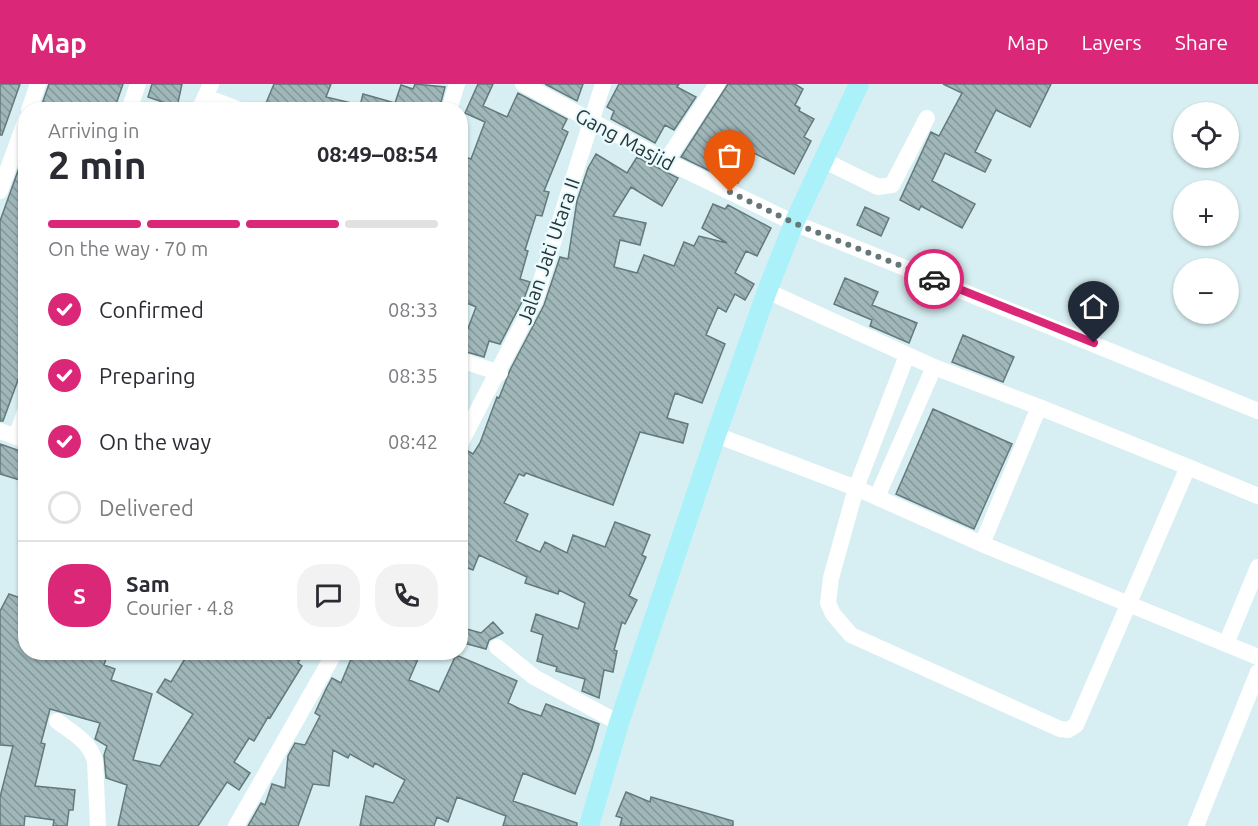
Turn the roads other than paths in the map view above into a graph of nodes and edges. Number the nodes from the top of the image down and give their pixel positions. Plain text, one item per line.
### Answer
1 (38, 84) edge
2 (138, 84) edge
3 (457, 84) edge
4 (523, 84) edge
5 (603, 84) edge
6 (717, 84) edge
7 (859, 84) edge
8 (32, 102) edge
9 (132, 102) edge
10 (451, 102) edge
11 (927, 118) dead end
12 (591, 123) junction
13 (18, 141) edge
14 (823, 160) junction
15 (666, 161) junction
16 (0, 191) edge
17 (794, 223) junction
18 (767, 291) junction
19 (907, 355) junction
20 (468, 363) edge
21 (934, 367) junction
22 (500, 373) junction
23 (1039, 407) junction
24 (1258, 411) edge
25 (468, 430) edge
26 (716, 435) junction
27 (1188, 467) junction
28 (855, 488) junction
29 (1258, 496) edge
30 (877, 497) junction
31 (982, 544) junction
32 (1258, 567) edge
33 (1130, 603) junction
34 (1226, 644) junction
35 (497, 647) dead end
36 (1258, 657) edge
37 (330, 660) edge
38 (1258, 672) edge
39 (57, 721) dead end
40 (619, 723) junction
41 (98, 826) edge
42 (236, 826) edge
43 (589, 826) edge
44 (1196, 826) edge

1 - 8 street
2 - 9 street
3 - 10 street
4 - 12 street, Gang Masjid
5 - 12 street, Jalan Jati Utara II
6 - 15 street
7 - 14 main road
11 - 14 street
12 - 15 street, Gang Masjid
12 - 22 street, Jalan Jati Utara II
13 - 16 street
14 - 17 main road
15 - 17 street, Gang Masjid
17 - 18 main road
17 - 24 street, Gang Masjid
18 - 19 street
18 - 26 main road
19 - 21 street
19 - 28 street
20 - 22 street
21 - 23 street
21 - 30 street
22 - 25 street, Jalan Jati Utara II
23 - 27 street
23 - 31 street
26 - 28 street
26 - 40 main road
27 - 29 street
27 - 33 street
28 - 30 street
28 - 33 street
30 - 31 street
31 - 33 street
32 - 34 street
33 - 34 street
34 - 36 street
35 - 40 street
37 - 42 street
38 - 44 street
39 - 41 street
40 - 43 main road

